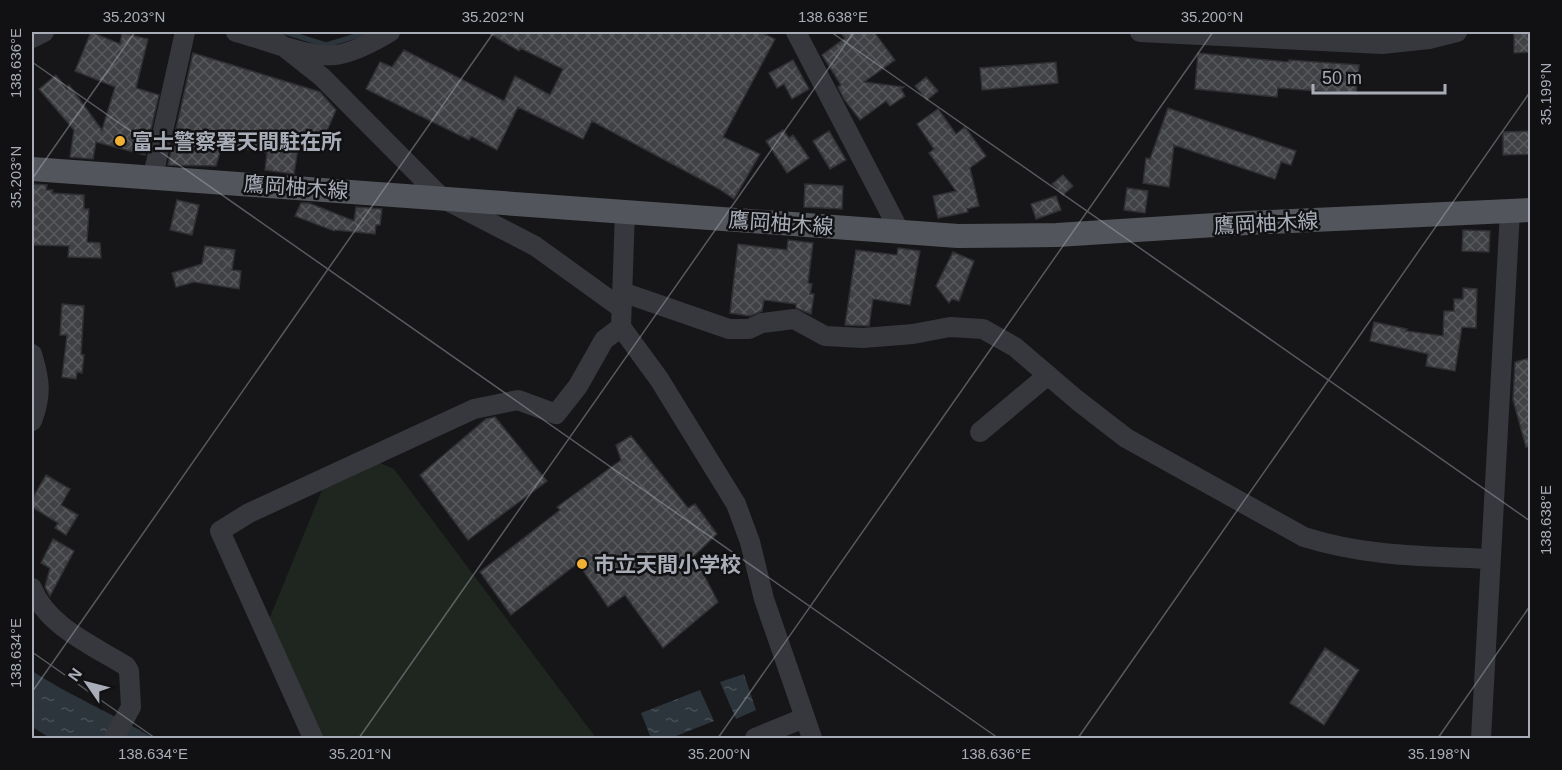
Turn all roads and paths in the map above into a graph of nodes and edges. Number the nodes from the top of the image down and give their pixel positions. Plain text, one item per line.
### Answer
1 (44, 32) edge
2 (185, 32) edge
3 (236, 32) edge
4 (390, 32) edge
5 (796, 32) edge
6 (1140, 32) edge
7 (1457, 32) edge
8 (32, 38) edge
9 (279, 44) junction
10 (32, 169) edge
11 (153, 176) junction
12 (442, 198) junction
13 (1520, 210) edge
14 (625, 211) junction
15 (900, 232) junction
16 (622, 309) junction
17 (32, 354) edge
18 (1048, 375) junction
19 (32, 421) edge
20 (980, 432) dead end
21 (1490, 559) junction
22 (32, 588) edge
23 (804, 718) junction
24 (114, 738) edge
25 (313, 738) edge
26 (755, 738) edge
27 (812, 738) edge
28 (1480, 738) edge

1 - 8 street
2 - 11 street
3 - 9 street
4 - 9 street
5 - 15 street
6 - 7 street
9 - 12 street
10 - 11 main road, 鷹岡柚木線
11 - 12 main road, 鷹岡柚木線
12 - 14 main road, 鷹岡柚木線
12 - 16 street
13 - 15 main road, 鷹岡柚木線
13 - 21 street
14 - 15 main road, 鷹岡柚木線
14 - 16 street
16 - 18 street
16 - 23 street
16 - 25 street
17 - 19 street
18 - 20 street
18 - 21 street
21 - 28 street
22 - 24 street
23 - 26 street
23 - 27 street

